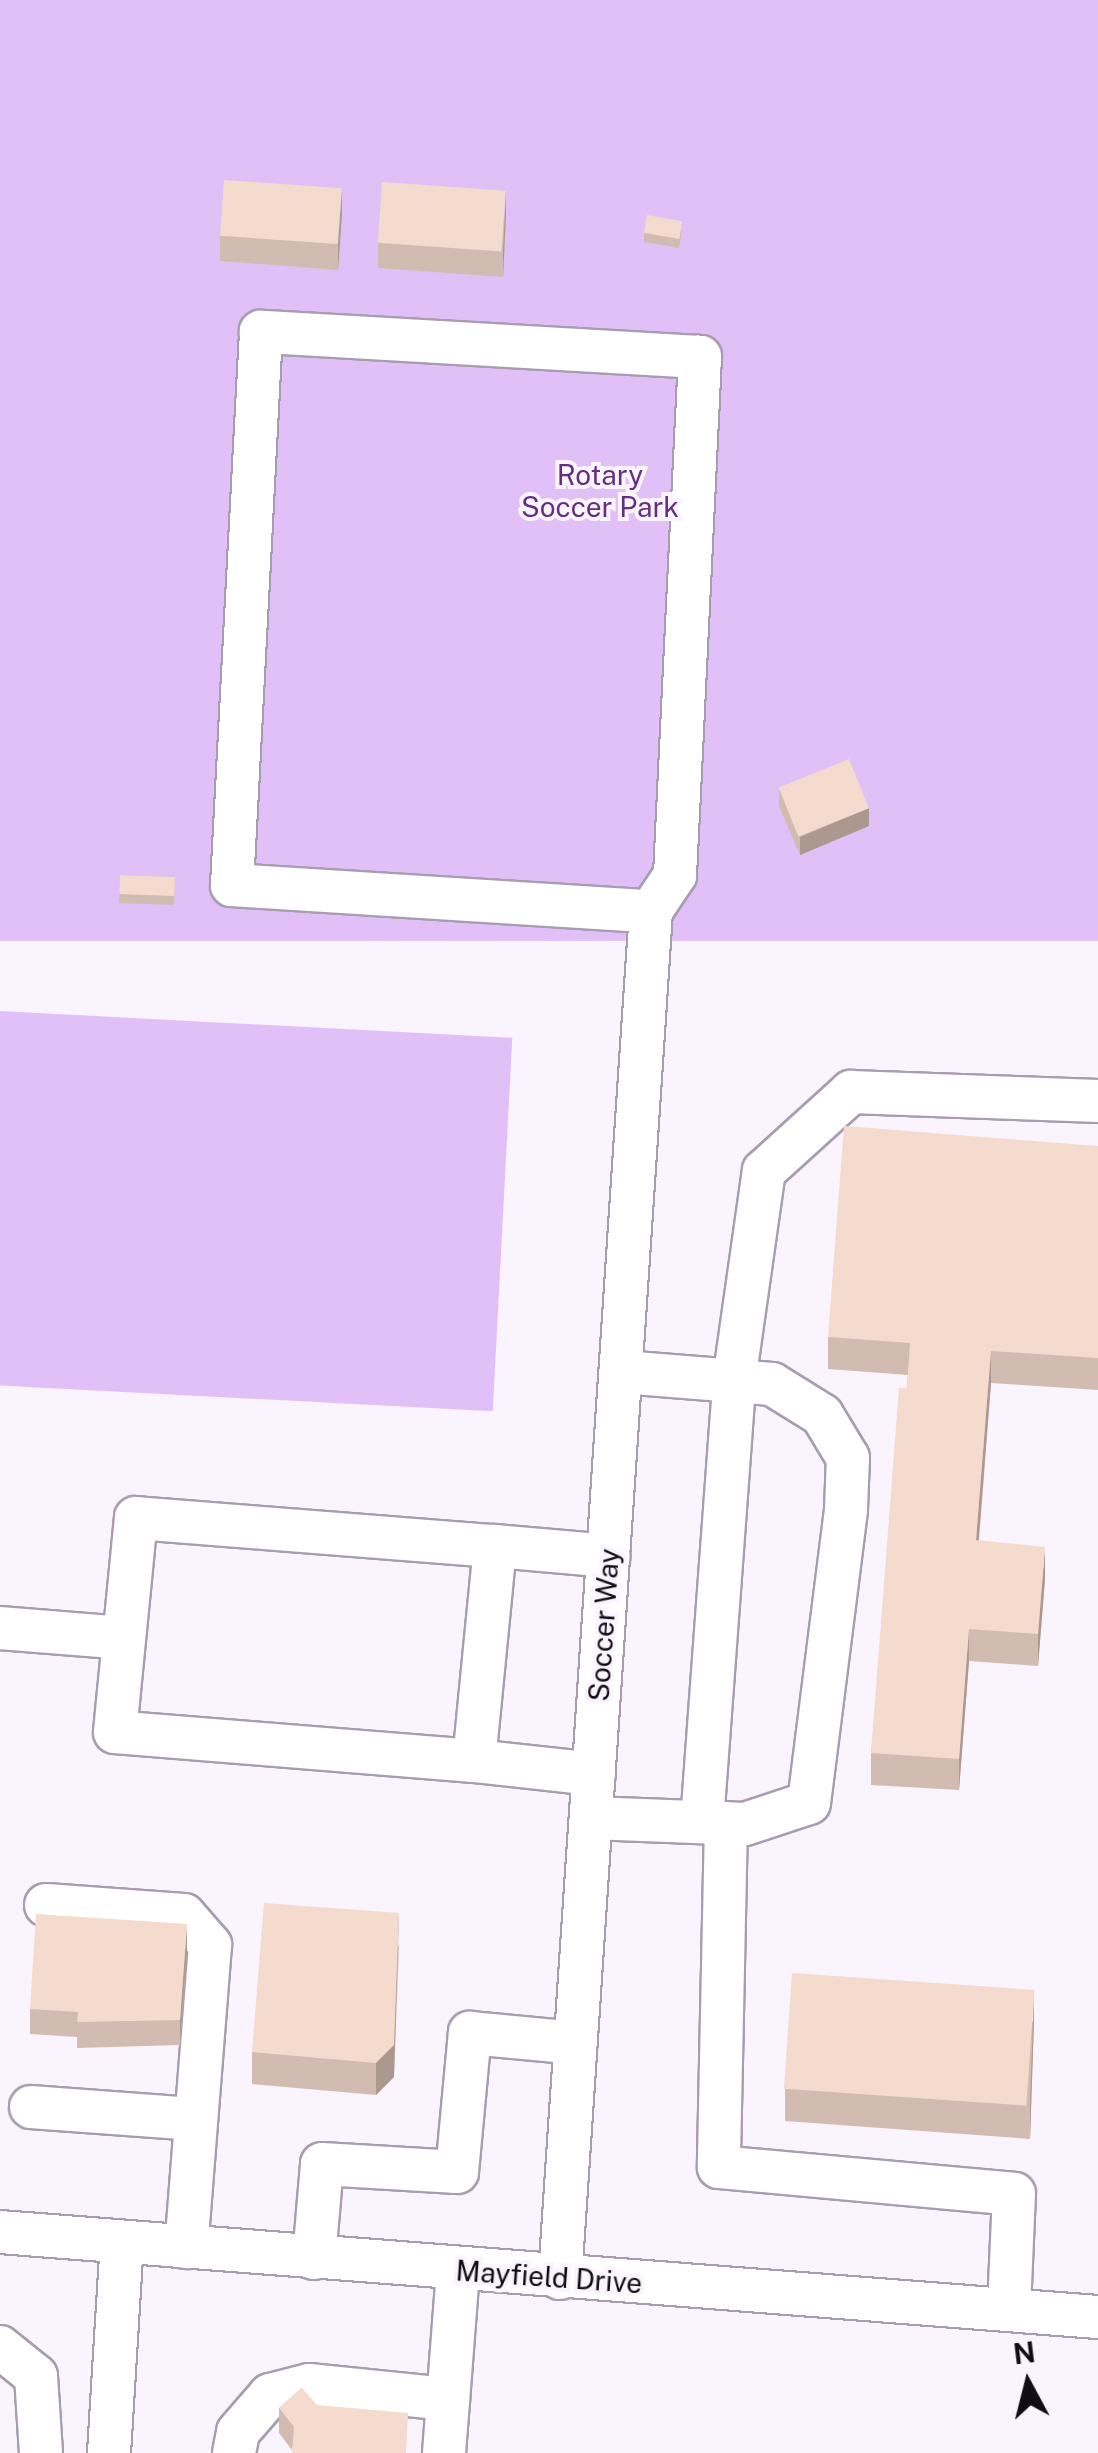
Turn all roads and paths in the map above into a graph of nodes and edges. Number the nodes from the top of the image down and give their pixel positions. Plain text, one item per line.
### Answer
1 (651, 911) junction
2 (1098, 1102) edge
3 (622, 1372) junction
4 (734, 1381) junction
5 (495, 1546) junction
6 (609, 1556) junction
7 (0, 1628) edge
8 (124, 1638) junction
9 (474, 1762) junction
10 (594, 1774) junction
11 (591, 1818) junction
12 (714, 1822) junction
13 (46, 1905) dead end
14 (576, 2042) junction
15 (31, 2107) dead end
16 (196, 2118) junction
17 (0, 2232) edge
18 (122, 2241) junction
19 (186, 2246) junction
20 (314, 2258) junction
21 (458, 2270) junction
22 (560, 2278) junction
23 (1009, 2310) junction
24 (1098, 2318) edge
25 (0, 2347) edge
26 (448, 2399) junction
27 (41, 2453) edge
28 (109, 2453) edge
29 (234, 2453) edge
30 (444, 2453) edge

1 - 1 street
1 - 3 street, Soccer Way
2 - 4 street
3 - 4 street
3 - 6 street, Soccer Way
4 - 12 street
4 - 12 street
5 - 6 street
5 - 8 street
5 - 9 street
6 - 10 street, Soccer Way
7 - 8 street
8 - 9 street
9 - 10 street
10 - 11 street, Soccer Way
11 - 12 street
11 - 14 street, Soccer Way
12 - 23 street
13 - 16 street
14 - 20 street
14 - 22 street, Soccer Way
15 - 16 street
16 - 19 street
17 - 18 street, Mayfield Drive
18 - 19 street, Mayfield Drive
18 - 28 street
19 - 20 street, Mayfield Drive
20 - 21 street, Mayfield Drive
21 - 22 street, Mayfield Drive
21 - 26 street
22 - 23 street, Mayfield Drive
23 - 24 street, Mayfield Drive
25 - 27 street
26 - 29 street
26 - 30 street

